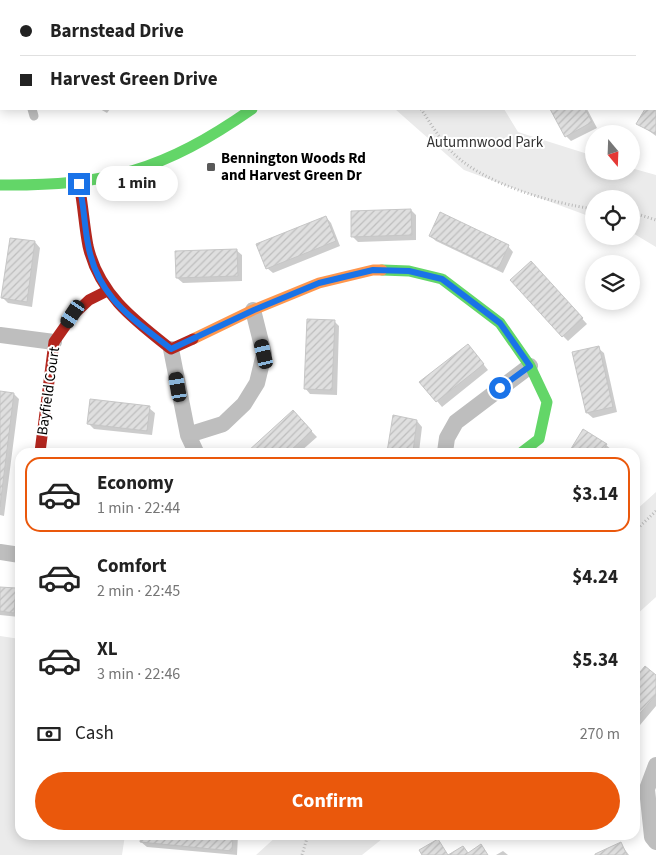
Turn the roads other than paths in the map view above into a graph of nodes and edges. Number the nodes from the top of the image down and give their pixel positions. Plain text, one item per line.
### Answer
1 (251, 110) edge
2 (79, 184) junction
3 (0, 185) edge
4 (105, 292) junction
5 (254, 310) junction
6 (0, 335) edge
7 (54, 342) junction
8 (171, 349) junction
9 (530, 366) junction
10 (188, 435) junction
11 (41, 448) edge
12 (194, 448) edge
13 (446, 448) edge
14 (527, 448) edge
15 (0, 552) edge
16 (15, 554) edge
17 (656, 765) edge
18 (656, 842) edge

1 - 2 street
2 - 3 street
2 - 4 street
4 - 7 street, Bayfield Court
4 - 8 street
5 - 8 street
5 - 9 street
5 - 10 street
6 - 7 street
7 - 11 street, Bayfield Court
8 - 10 street
9 - 13 street
9 - 14 street
10 - 12 street
15 - 16 street
17 - 18 street

